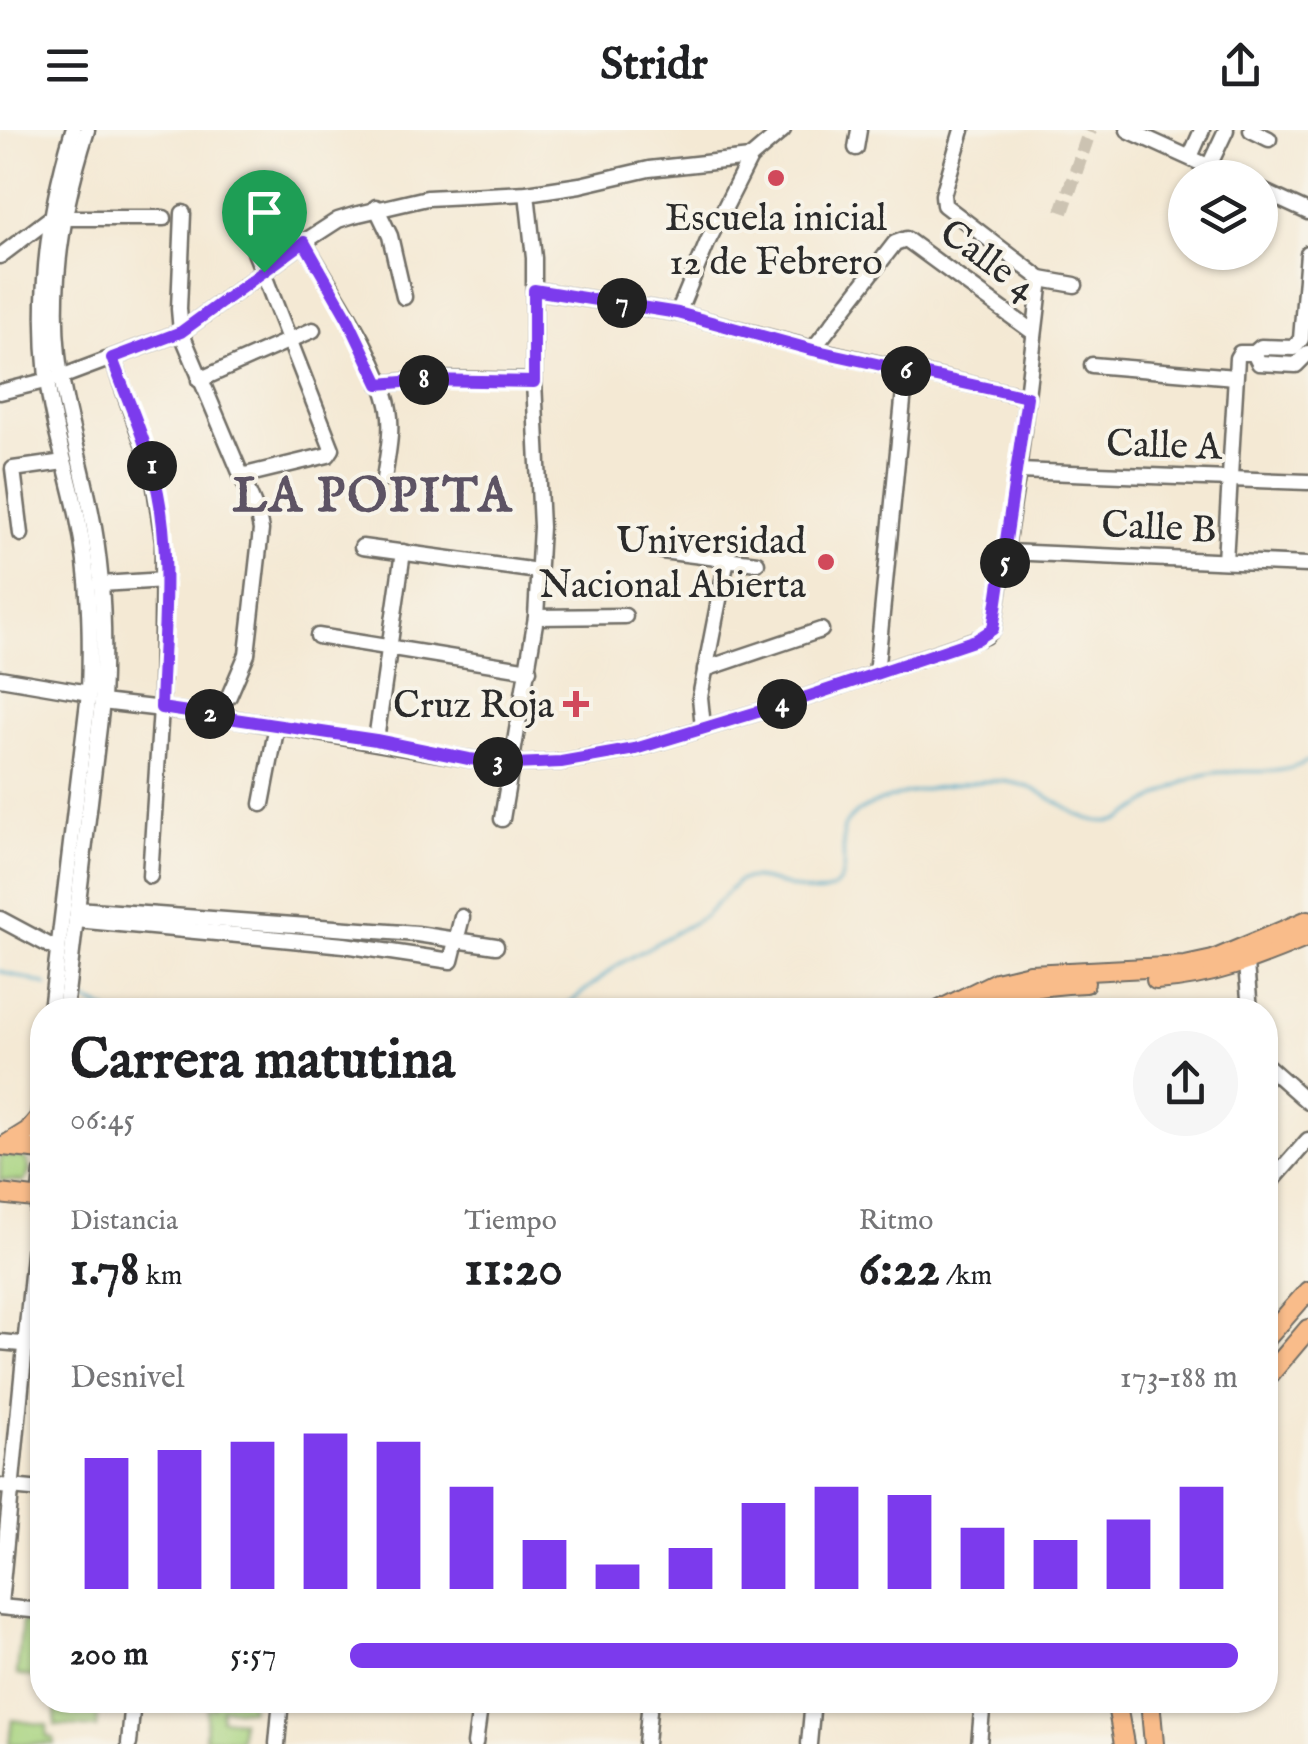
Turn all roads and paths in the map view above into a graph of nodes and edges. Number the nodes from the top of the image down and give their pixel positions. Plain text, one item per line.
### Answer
1 (74, 130) edge
2 (87, 130) edge
3 (783, 130) edge
4 (858, 130) edge
5 (962, 130) edge
6 (1128, 130) edge
7 (1202, 130) edge
8 (1226, 130) edge
9 (1250, 130) edge
10 (1269, 138) dead end
11 (856, 148) dead end
12 (1190, 157) junction
13 (750, 158) junction
14 (1197, 160) edge
15 (1213, 160) edge
16 (527, 193) junction
17 (1278, 198) edge
18 (376, 207) junction
19 (255, 212) dead end
20 (1308, 212) edge
21 (183, 214) dead end
22 (164, 218) dead end
23 (57, 219) junction
24 (304, 242) junction
25 (1308, 253) edge
26 (0, 256) edge
27 (264, 272) junction
28 (1042, 278) junction
29 (1075, 285) dead end
30 (534, 290) junction
31 (404, 297) dead end
32 (678, 313) junction
33 (313, 330) dead end
34 (181, 332) junction
35 (1033, 332) junction
36 (288, 341) junction
37 (813, 350) junction
38 (1254, 354) junction
39 (1308, 354) edge
40 (112, 358) junction
41 (1092, 364) dead end
42 (906, 370) junction
43 (1235, 377) junction
44 (54, 378) junction
45 (199, 380) junction
46 (534, 382) junction
47 (379, 384) junction
48 (0, 392) edge
49 (1027, 397) junction
50 (64, 462) junction
51 (7, 470) edge
52 (1018, 472) junction
53 (242, 476) junction
54 (1230, 478) junction
55 (384, 480) dead end
56 (1308, 482) edge
57 (21, 534) dead end
58 (362, 546) dead end
59 (662, 550) dead end
60 (402, 552) junction
61 (1007, 552) junction
62 (728, 559) junction
63 (1225, 561) junction
64 (757, 563) dead end
65 (1308, 565) edge
66 (538, 570) junction
67 (164, 580) junction
68 (101, 584) junction
69 (625, 616) dead end
70 (536, 617) junction
71 (821, 630) dead end
72 (318, 636) dead end
73 (387, 646) junction
74 (705, 668) junction
75 (528, 670) junction
76 (876, 674) junction
77 (0, 678) edge
78 (96, 698) junction
79 (161, 708) junction
80 (213, 715) junction
81 (277, 726) junction
82 (703, 726) junction
83 (376, 740) junction
84 (513, 764) junction
85 (262, 804) dead end
86 (502, 819) dead end
87 (150, 876) dead end
88 (76, 914) junction
89 (462, 917) dead end
90 (0, 919) edge
91 (1308, 920) edge
92 (417, 934) junction
93 (1308, 937) edge
94 (457, 939) junction
95 (496, 946) dead end
96 (58, 950) junction
97 (413, 954) junction
98 (1245, 955) junction
99 (52, 998) edge
100 (66, 998) edge
101 (963, 998) edge
102 (992, 998) edge
103 (1249, 998) edge
104 (1278, 1075) edge
105 (1308, 1102) edge
106 (30, 1127) edge
107 (1308, 1140) edge
108 (2, 1145) edge
109 (30, 1147) edge
110 (1278, 1174) edge
111 (0, 1194) edge
112 (30, 1197) edge
113 (1308, 1291) edge
114 (30, 1306) edge
115 (1278, 1325) edge
116 (1308, 1329) edge
117 (0, 1342) edge
118 (26, 1345) junction
119 (30, 1345) edge
120 (1278, 1365) edge
121 (6, 1486) edge
122 (0, 1605) edge
123 (30, 1609) edge
124 (132, 1713) edge
125 (280, 1713) edge
126 (479, 1713) edge
127 (649, 1713) edge
128 (812, 1713) edge
129 (982, 1713) edge
130 (1118, 1713) edge
131 (1147, 1713) edge
132 (1151, 1713) edge
133 (1120, 1724) junction
134 (129, 1744) edge
135 (278, 1744) edge
136 (475, 1744) edge
137 (646, 1744) edge
138 (809, 1744) edge
139 (979, 1744) edge
140 (1124, 1744) edge
141 (1154, 1744) edge

1 - 23 street
2 - 23 street
3 - 13 street
4 - 11 street
5 - 28 street
6 - 12 street
7 - 12 street
8 - 15 street
9 - 10 street
12 - 14 street
13 - 16 street
13 - 32 street
16 - 18 street
16 - 30 street
17 - 20 street
18 - 24 street
18 - 31 street
19 - 27 street
21 - 34 street
22 - 23 street
23 - 26 street
23 - 44 street
24 - 27 street
24 - 47 street
25 - 38 street
27 - 34 street
27 - 36 street
28 - 29 street
28 - 35 street
30 - 32 street
30 - 46 street
32 - 37 street
33 - 36 street
34 - 40 street
34 - 45 street
35 - 37 street, Calle 4
35 - 49 street
36 - 45 street
36 - 53 street
37 - 42 street
38 - 39 street
38 - 43 street
40 - 44 street
40 - 67 street
41 - 43 street
42 - 49 street
42 - 76 street
43 - 54 street
44 - 48 street
44 - 50 street
44 - 68 street
45 - 53 street
46 - 47 street
46 - 66 street
47 - 55 street
49 - 52 street
50 - 51 street
50 - 78 street
51 - 57 street
52 - 54 street, Calle A
52 - 61 street
53 - 80 street
54 - 56 street, Calle A
54 - 63 street
58 - 60 street
59 - 62 street
60 - 66 street
60 - 73 street
61 - 63 street, Calle B
61 - 76 street
62 - 64 street
62 - 74 street
63 - 65 street, Calle B
66 - 70 street
67 - 68 street
67 - 79 street
68 - 78 street
69 - 70 street
70 - 75 street
71 - 74 street
72 - 73 street
73 - 75 street
73 - 83 street
74 - 82 street
75 - 84 street
76 - 82 street
77 - 78 street
78 - 79 street
78 - 88 street
78 - 96 street
79 - 80 street
79 - 87 street
80 - 81 street
81 - 83 street
81 - 85 street
82 - 84 street
83 - 84 street
84 - 86 street
88 - 92 street
88 - 97 street
88 - 100 street
89 - 94 street
90 - 96 street
91 - 98 main road
92 - 94 street
92 - 97 street
93 - 98 main road
94 - 95 street
94 - 97 street
96 - 99 street
98 - 101 main road
98 - 102 main road
98 - 103 street
104 - 105 street
106 - 108 main road
107 - 110 street
108 - 109 main road
111 - 112 main road
113 - 115 main road
114 - 118 street
116 - 120 main road
117 - 118 street
118 - 119 street
118 - 121 street
121 - 122 street
122 - 123 street
124 - 134 street
125 - 135 street
126 - 136 street
127 - 137 street
128 - 138 street
129 - 139 street
130 - 133 main road
131 - 133 main road
132 - 141 main road
133 - 140 main road

